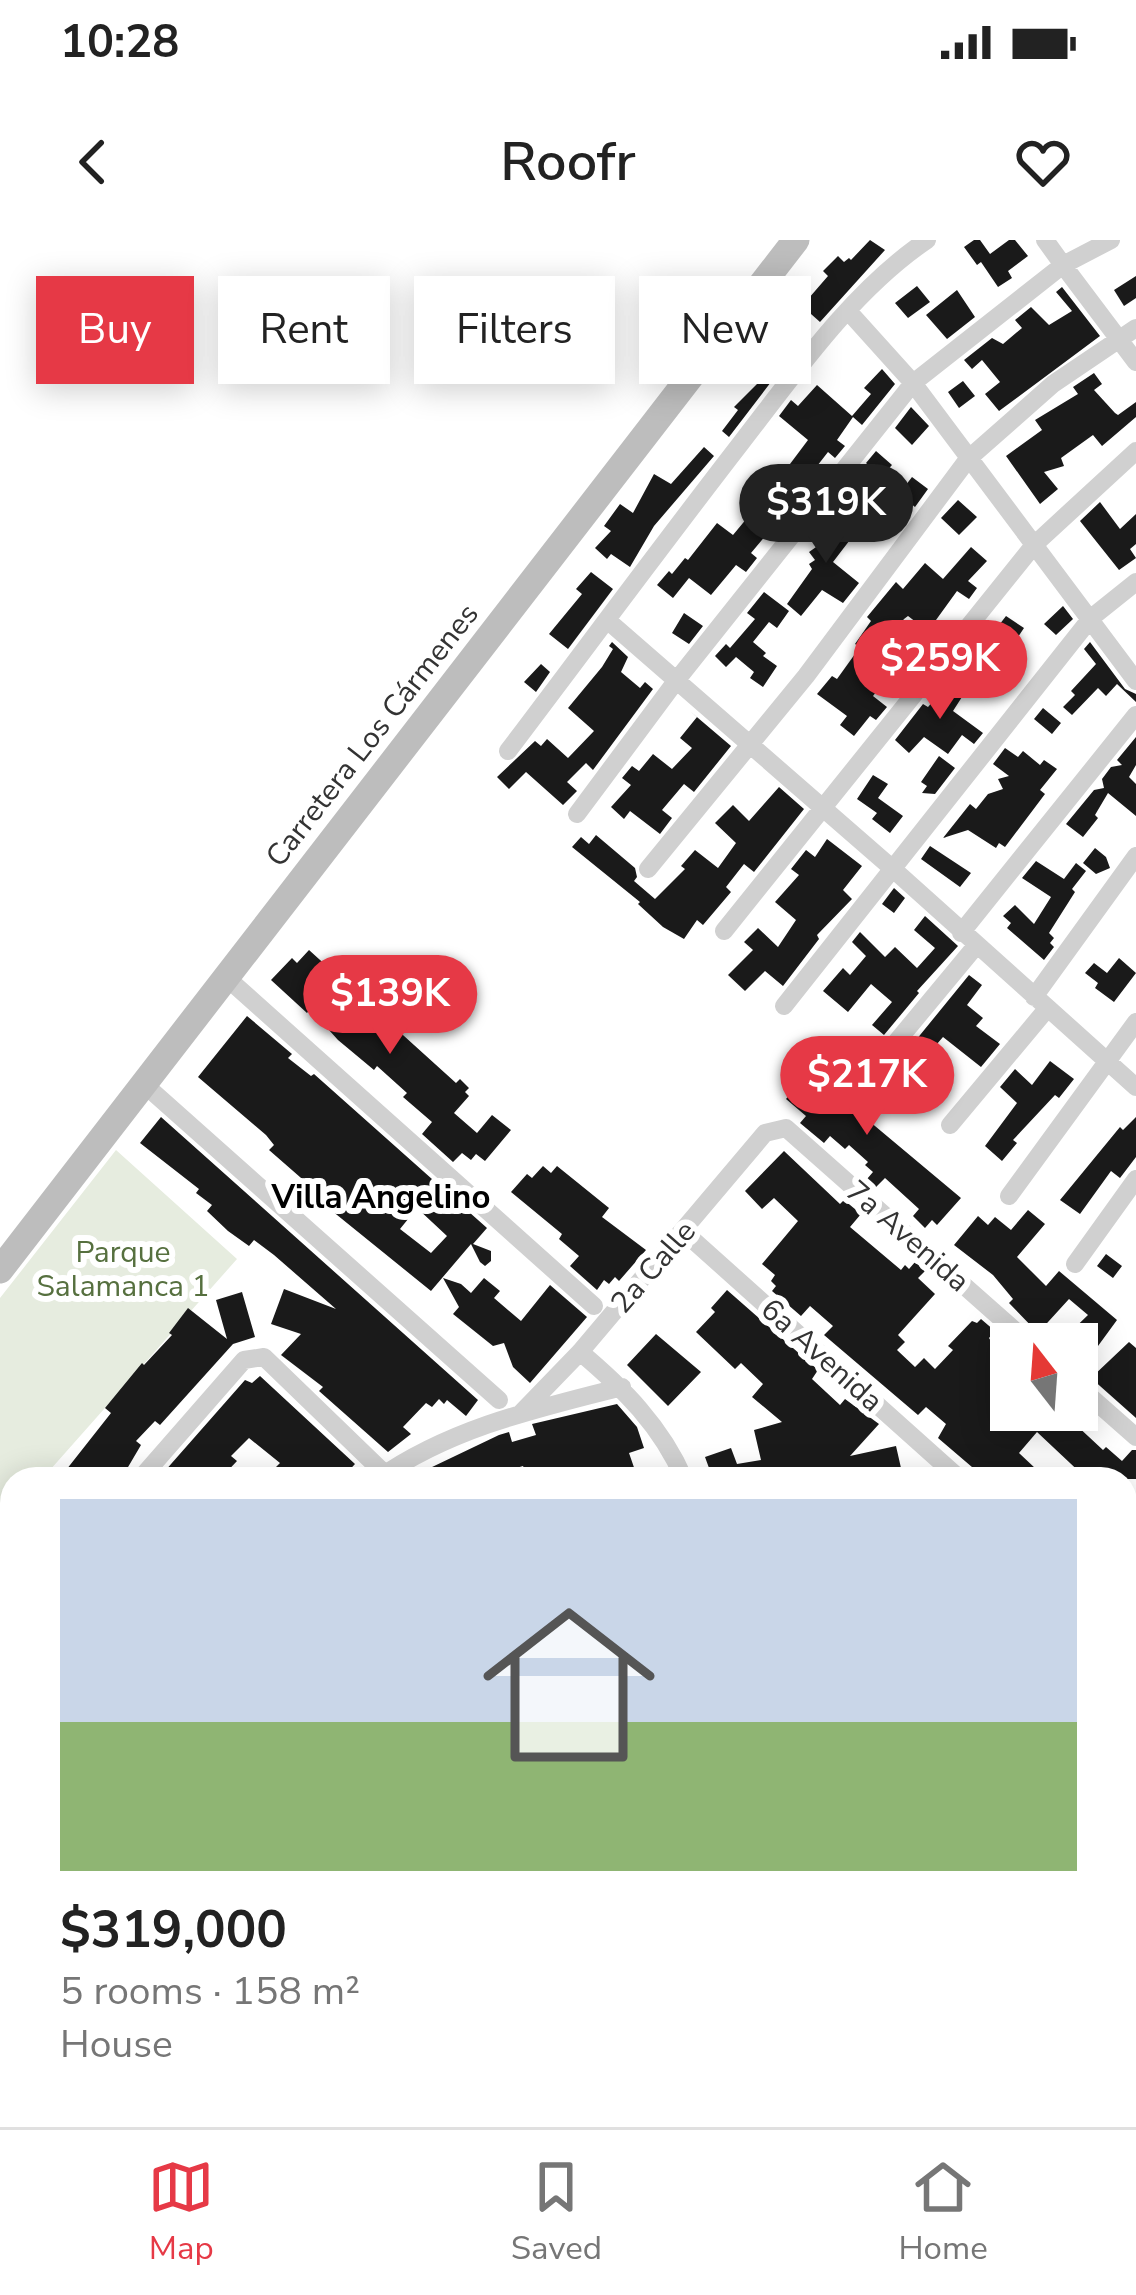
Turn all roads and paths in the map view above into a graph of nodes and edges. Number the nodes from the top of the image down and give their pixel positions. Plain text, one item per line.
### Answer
1 (796, 240) edge
2 (928, 240) edge
3 (1045, 240) edge
4 (1111, 240) edge
5 (1063, 265) junction
6 (849, 312) junction
7 (1127, 333) edge
8 (1136, 362) edge
9 (913, 383) junction
10 (1136, 451) edge
11 (968, 459) junction
12 (1034, 545) junction
13 (1136, 582) edge
14 (1091, 618) junction
15 (607, 620) junction
16 (676, 681) junction
17 (1136, 681) edge
18 (1136, 715) edge
19 (750, 745) junction
20 (508, 752) dead end
21 (821, 806) junction
22 (577, 814) dead end
23 (1136, 856) edge
24 (893, 868) junction
25 (648, 869) dead end
26 (724, 931) dead end
27 (968, 940) junction
28 (226, 978) junction
29 (1040, 1004) junction
30 (784, 1006) dead end
31 (1136, 1022) edge
32 (1106, 1062) junction
33 (873, 1070) dead end
34 (145, 1084) junction
35 (1136, 1088) edge
36 (950, 1125) dead end
37 (785, 1128) joint
38 (1136, 1179) edge
39 (1009, 1196) dead end
40 (684, 1232) junction
41 (1075, 1264) dead end
42 (0, 1270) edge
43 (594, 1306) dead end
44 (1006, 1323) edge
45 (580, 1352) junction
46 (622, 1388) junction
47 (499, 1400) dead end
48 (1098, 1404) edge
49 (521, 1413) junction
50 (1136, 1437) edge
51 (150, 1467) edge
52 (373, 1467) edge
53 (399, 1467) edge
54 (679, 1467) edge
55 (947, 1467) edge

1 - 28 main road, Carretera Los Cármenes
2 - 6 street
3 - 5 street
4 - 5 street
5 - 7 street
5 - 9 street
6 - 9 street
6 - 15 street
7 - 8 street
7 - 11 street
9 - 11 street
9 - 16 street
10 - 12 street
11 - 12 street
11 - 19 street
12 - 14 street
12 - 21 street
13 - 14 street
14 - 17 street
14 - 24 street
15 - 16 street
15 - 20 street
16 - 19 street
16 - 22 street
18 - 27 street
19 - 21 street
19 - 25 street
21 - 24 street
21 - 26 street
23 - 29 street
24 - 27 street
24 - 30 street
27 - 29 street
27 - 33 street
28 - 34 main road, Carretera Los Cármenes
28 - 43 street
29 - 32 street
29 - 36 street
31 - 32 street
32 - 35 street
32 - 39 street
34 - 42 main road, Carretera Los Cármenes
34 - 47 street
37 - 40 street, 2a Calle
37 - 44 street, 7a Avenida
38 - 41 street
40 - 45 street, 2a Calle
40 - 55 street, 6a Avenida
45 - 46 street
45 - 49 street, 2a Calle
46 - 49 street, 2a Calle
46 - 54 street
48 - 50 street
49 - 53 street, 2a Calle
51 - 52 street

